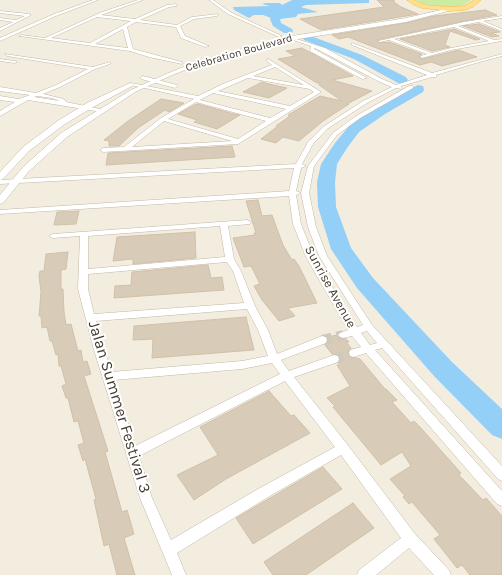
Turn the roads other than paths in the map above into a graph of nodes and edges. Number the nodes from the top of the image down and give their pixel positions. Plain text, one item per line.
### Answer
1 (89, 0) edge
2 (96, 0) edge
3 (141, 0) edge
4 (211, 0) edge
5 (218, 0) edge
6 (410, 0) edge
7 (478, 0) edge
8 (171, 1) dead end
9 (423, 8) junction
10 (450, 9) junction
11 (0, 12) edge
12 (437, 12) junction
13 (217, 15) dead end
14 (97, 16) junction
15 (502, 17) edge
16 (0, 19) edge
17 (77, 19) dead end
18 (490, 19) junction
19 (87, 20) junction
20 (137, 20) junction
21 (18, 21) junction
22 (480, 21) junction
23 (502, 24) edge
24 (0, 26) edge
25 (7, 26) junction
26 (178, 26) junction
27 (126, 27) junction
28 (457, 28) junction
29 (0, 30) edge
30 (502, 30) edge
31 (450, 32) dead end
32 (0, 34) edge
33 (41, 34) dead end
34 (21, 36) dead end
35 (286, 36) junction
36 (34, 37) junction
37 (46, 39) junction
38 (389, 39) junction
39 (0, 40) edge
40 (502, 40) edge
41 (380, 41) dead end
42 (493, 41) junction
43 (398, 42) junction
44 (92, 44) junction
45 (354, 44) dead end
46 (207, 46) dead end
47 (315, 46) junction
48 (131, 50) junction
49 (17, 51) dead end
50 (432, 54) junction
51 (7, 55) junction
52 (502, 55) edge
53 (149, 56) junction
54 (422, 57) dead end
55 (0, 59) edge
56 (502, 59) edge
57 (268, 60) dead end
58 (108, 63) dead end
59 (180, 63) junction
60 (276, 65) junction
61 (172, 66) junction
62 (93, 68) junction
63 (85, 72) junction
64 (432, 75) junction
65 (246, 76) junction
66 (364, 78) dead end
67 (439, 78) junction
68 (155, 81) junction
69 (144, 82) junction
70 (401, 88) junction
71 (0, 89) edge
72 (314, 89) junction
73 (212, 91) junction
74 (35, 94) junction
75 (206, 94) junction
76 (0, 98) edge
77 (27, 98) junction
78 (53, 98) junction
79 (197, 99) junction
80 (20, 101) junction
81 (45, 102) junction
82 (64, 103) junction
83 (87, 107) junction
84 (290, 108) junction
85 (102, 110) junction
86 (0, 114) edge
87 (163, 119) junction
88 (271, 120) junction
89 (239, 142) junction
90 (126, 148) junction
91 (103, 150) dead end
92 (298, 166) junction
93 (311, 166) junction
94 (0, 177) edge
95 (16, 181) junction
96 (0, 182) edge
97 (292, 193) junction
98 (305, 193) junction
99 (0, 201) edge
100 (0, 212) edge
101 (247, 222) dead end
102 (224, 224) junction
103 (84, 234) junction
104 (53, 236) dead end
105 (230, 259) junction
106 (83, 272) junction
107 (250, 306) junction
108 (91, 318) junction
109 (369, 327) junction
110 (354, 331) junction
111 (342, 335) tunnel mouth
112 (322, 340) tunnel mouth
113 (384, 344) junction
114 (369, 350) junction
115 (354, 353) tunnel mouth
116 (334, 358) tunnel mouth
117 (274, 359) junction
118 (288, 375) junction
119 (108, 376) junction
120 (343, 448) junction
121 (132, 453) junction
122 (502, 474) edge
123 (502, 500) edge
124 (410, 539) junction
125 (168, 550) junction
126 (178, 575) edge
127 (364, 575) edge
128 (444, 575) edge

1 - 32 street
2 - 39 street
3 - 14 street
4 - 35 street
5 - 35 street
6 - 9 main road
7 - 10 main road
8 - 20 street
9 - 10 main road
9 - 12 street
9 - 35 street, Celebration Boulevard
10 - 12 street, Celebration Boulevard
11 - 21 street
12 - 35 street, Celebration Boulevard
13 - 26 street
14 - 19 street
14 - 20 street
15 - 18 street
16 - 21 street
17 - 19 street
18 - 22 street
18 - 23 street
19 - 37 street
20 - 26 street
20 - 27 street
21 - 25 street
22 - 28 street
22 - 30 street
24 - 25 street
25 - 29 street
26 - 46 street
27 - 44 street
27 - 48 street
28 - 38 street
28 - 42 street
31 - 43 street
33 - 36 street
34 - 36 street
35 - 47 street
35 - 59 street, Celebration Boulevard
35 - 68 street, Celebration Boulevard
36 - 37 street
37 - 44 street
38 - 41 street
38 - 43 street
40 - 42 street
42 - 50 street
43 - 50 street
44 - 48 street
45 - 64 street
47 - 66 street
47 - 70 street
48 - 53 street
49 - 51 street
50 - 54 street
51 - 55 street
51 - 62 street
52 - 64 street, Sunrise Avenue
53 - 59 street
53 - 61 street
55 - 63 street
56 - 67 street, Sunrise Avenue
57 - 60 street
58 - 62 street
59 - 61 street, Celebration Boulevard
60 - 65 street
60 - 72 street
61 - 69 street, Celebration Boulevard
62 - 63 street
63 - 74 street
64 - 67 street
64 - 70 street, Sunrise Avenue
65 - 72 street
65 - 73 street
67 - 70 street, Sunrise Avenue
68 - 69 street, Celebration Boulevard
68 - 75 street
69 - 79 street
69 - 83 street, Celebration Boulevard
69 - 85 street, Celebration Boulevard
70 - 92 street, Sunrise Avenue
70 - 93 street, Sunrise Avenue
71 - 74 street
72 - 84 street
73 - 75 street
73 - 84 street
74 - 77 street
74 - 78 street
75 - 79 street
76 - 80 street
77 - 80 street
77 - 81 street
78 - 81 street
78 - 82 street
79 - 87 street
79 - 88 street
80 - 86 street
81 - 82 street
82 - 83 street
83 - 85 street
83 - 94 street, Celebration Boulevard
84 - 88 street
85 - 95 street, Celebration Boulevard
87 - 89 street
87 - 90 street
88 - 89 street
89 - 90 street
90 - 91 street
92 - 93 street
92 - 95 street
92 - 97 street, Sunrise Avenue
93 - 98 street, Sunrise Avenue
95 - 96 street
95 - 99 street, Celebration Boulevard
97 - 98 street
97 - 100 street
97 - 110 street, Sunrise Avenue
98 - 109 street, Sunrise Avenue
101 - 102 street
102 - 103 street
102 - 105 street
103 - 104 street
103 - 106 street, Jalan Summer Festival 3
105 - 106 street
105 - 107 street
106 - 108 street, Jalan Summer Festival 3
107 - 108 street
107 - 117 street
108 - 119 street, Jalan Summer Festival 3
109 - 110 street
109 - 113 street, Sunrise Avenue
110 - 111 street
110 - 114 street, Sunrise Avenue
112 - 117 street
113 - 114 street
113 - 122 street, Sunrise Avenue
114 - 115 street
114 - 123 street, Sunrise Avenue
116 - 118 street
117 - 118 street
117 - 119 street
118 - 120 street
118 - 121 street
119 - 121 street, Jalan Summer Festival 3
120 - 124 street
120 - 125 street
121 - 125 street, Jalan Summer Festival 3
124 - 127 street
124 - 128 street
125 - 126 street, Jalan Summer Festival 3

